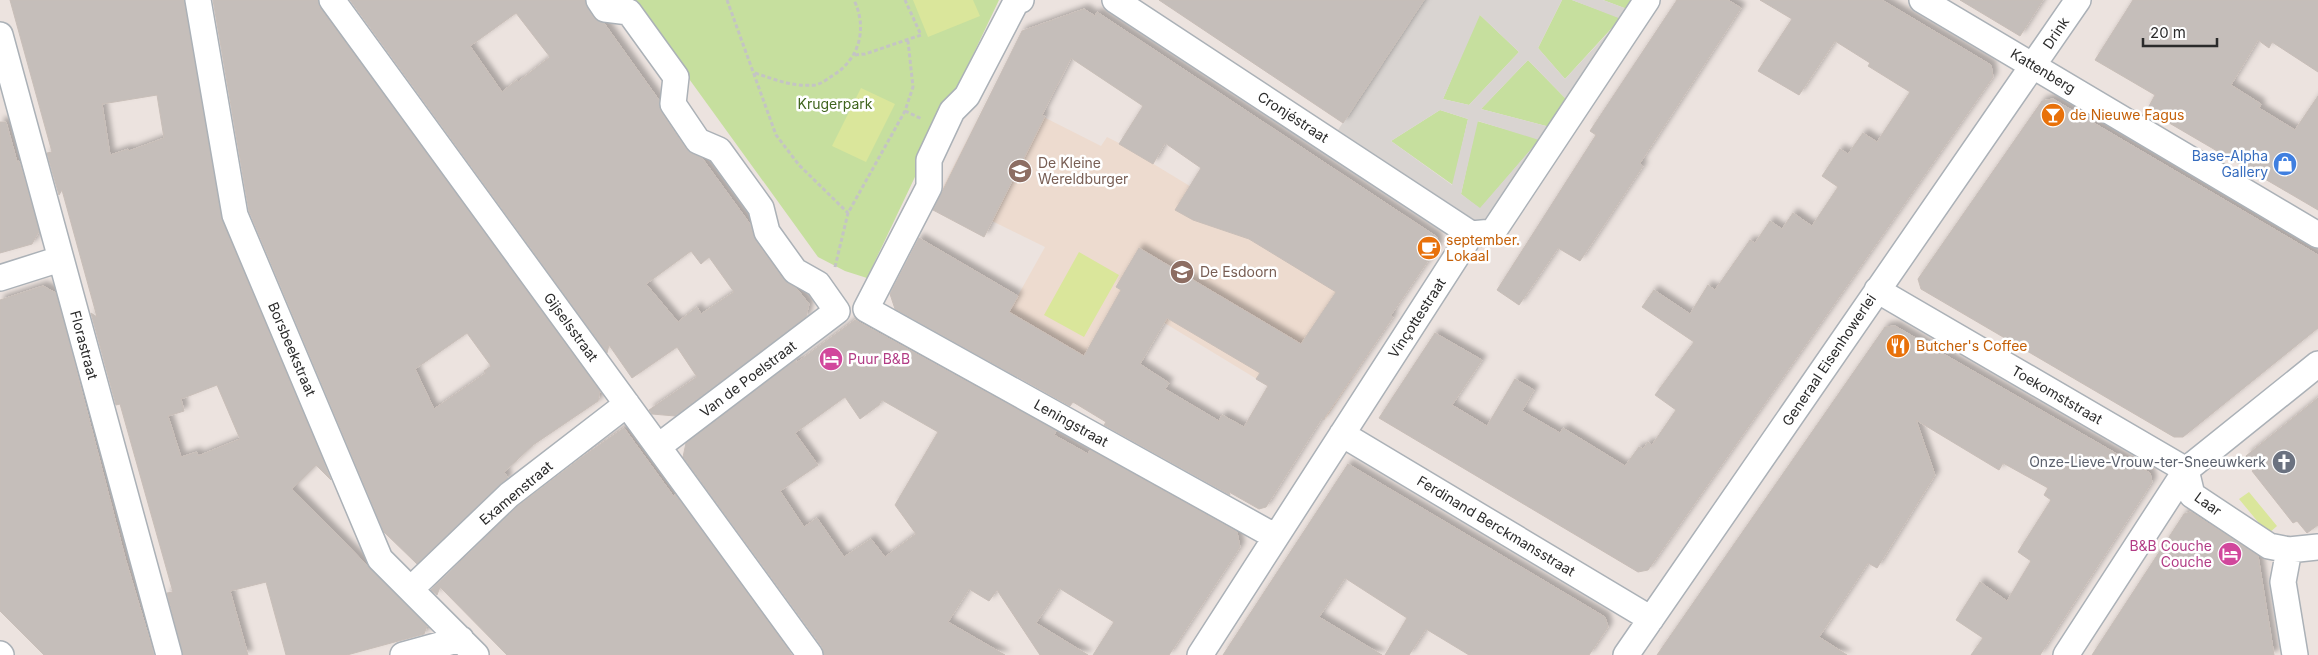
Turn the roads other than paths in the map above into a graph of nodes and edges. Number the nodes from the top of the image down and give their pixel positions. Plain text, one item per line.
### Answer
1 (198, 0) edge
2 (332, 0) edge
3 (599, 0) edge
4 (1021, 0) edge
5 (1115, 0) edge
6 (1647, 0) edge
7 (1922, 0) edge
8 (2078, 0) edge
9 (0, 35) edge
10 (2034, 66) junction
11 (1471, 234) junction
12 (2318, 235) edge
13 (60, 259) junction
14 (0, 278) edge
15 (1877, 290) junction
16 (2318, 364) edge
17 (627, 404) junction
18 (1342, 434) junction
19 (660, 446) junction
20 (2186, 470) junction
21 (1276, 537) junction
22 (2318, 547) edge
23 (2289, 550) junction
24 (411, 589) junction
25 (1651, 619) junction
26 (469, 647) edge
27 (169, 655) edge
28 (403, 655) edge
29 (810, 655) edge
30 (1200, 655) edge
31 (1626, 655) edge
32 (2066, 655) edge
33 (2295, 655) edge

1 - 24 street, Borsbeekstraat
2 - 17 street, Gijselsstraat
3 - 19 street, Van de Poelstraat
4 - 21 street, Leningstraat
5 - 11 street, Cronjéstraat
6 - 11 street
7 - 10 street, Kattenberg
8 - 10 street, Drink
9 - 13 street, Florastraat
10 - 12 street, Kattenberg
10 - 15 street, Generaal Eisenhowerlei
11 - 18 street, Vinçottestraat
13 - 14 street
13 - 27 street, Florastraat
15 - 20 street, Toekomststraat
15 - 25 street, Generaal Eisenhowerlei
16 - 20 street
17 - 19 street, Gijselsstraat
17 - 24 street, Examenstraat
18 - 21 street, Vinçottestraat
18 - 25 street, Ferdinand Berckmansstraat
19 - 29 street, Gijselsstraat
20 - 23 street, Laar
20 - 32 street
21 - 30 street, Vinçottestraat
22 - 23 street, Laar
23 - 33 street
24 - 26 street, Borsbeekstraat
25 - 31 street, Generaal Eisenhowerlei
26 - 28 street

